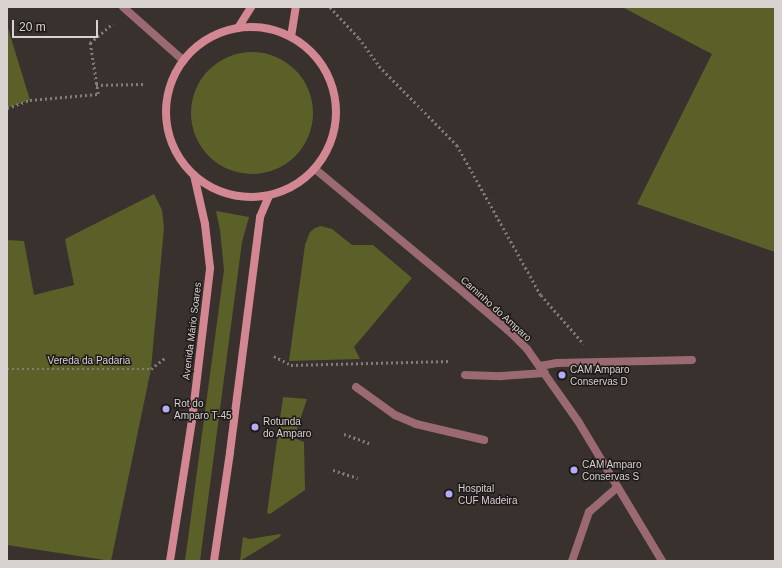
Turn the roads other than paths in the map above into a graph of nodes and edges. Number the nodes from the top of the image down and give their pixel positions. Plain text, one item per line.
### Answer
1 (123, 7) edge
2 (251, 7) edge
3 (296, 7) edge
4 (238, 28) junction
5 (291, 37) junction
6 (184, 61) junction
7 (314, 169) junction
8 (194, 175) junction
9 (269, 196) junction
10 (692, 360) dead end
11 (540, 366) junction
12 (545, 373) junction
13 (465, 375) dead end
14 (356, 387) dead end
15 (484, 440) dead end
16 (618, 487) junction
17 (170, 561) edge
18 (214, 561) edge
19 (572, 561) edge
20 (662, 561) edge

1 - 6 street
2 - 4 main road
3 - 5 main road
4 - 5 main road
4 - 6 main road
5 - 7 main road
6 - 8 main road
7 - 9 main road
7 - 11 street, Caminho do Amparo
8 - 9 main road
8 - 17 main road, Avenida Mário Soares
9 - 18 main road
10 - 11 street
11 - 12 street, Caminho do Amparo
12 - 13 street
12 - 16 street, Caminho do Amparo
14 - 15 street
16 - 19 street
16 - 20 street, Caminho do Amparo

